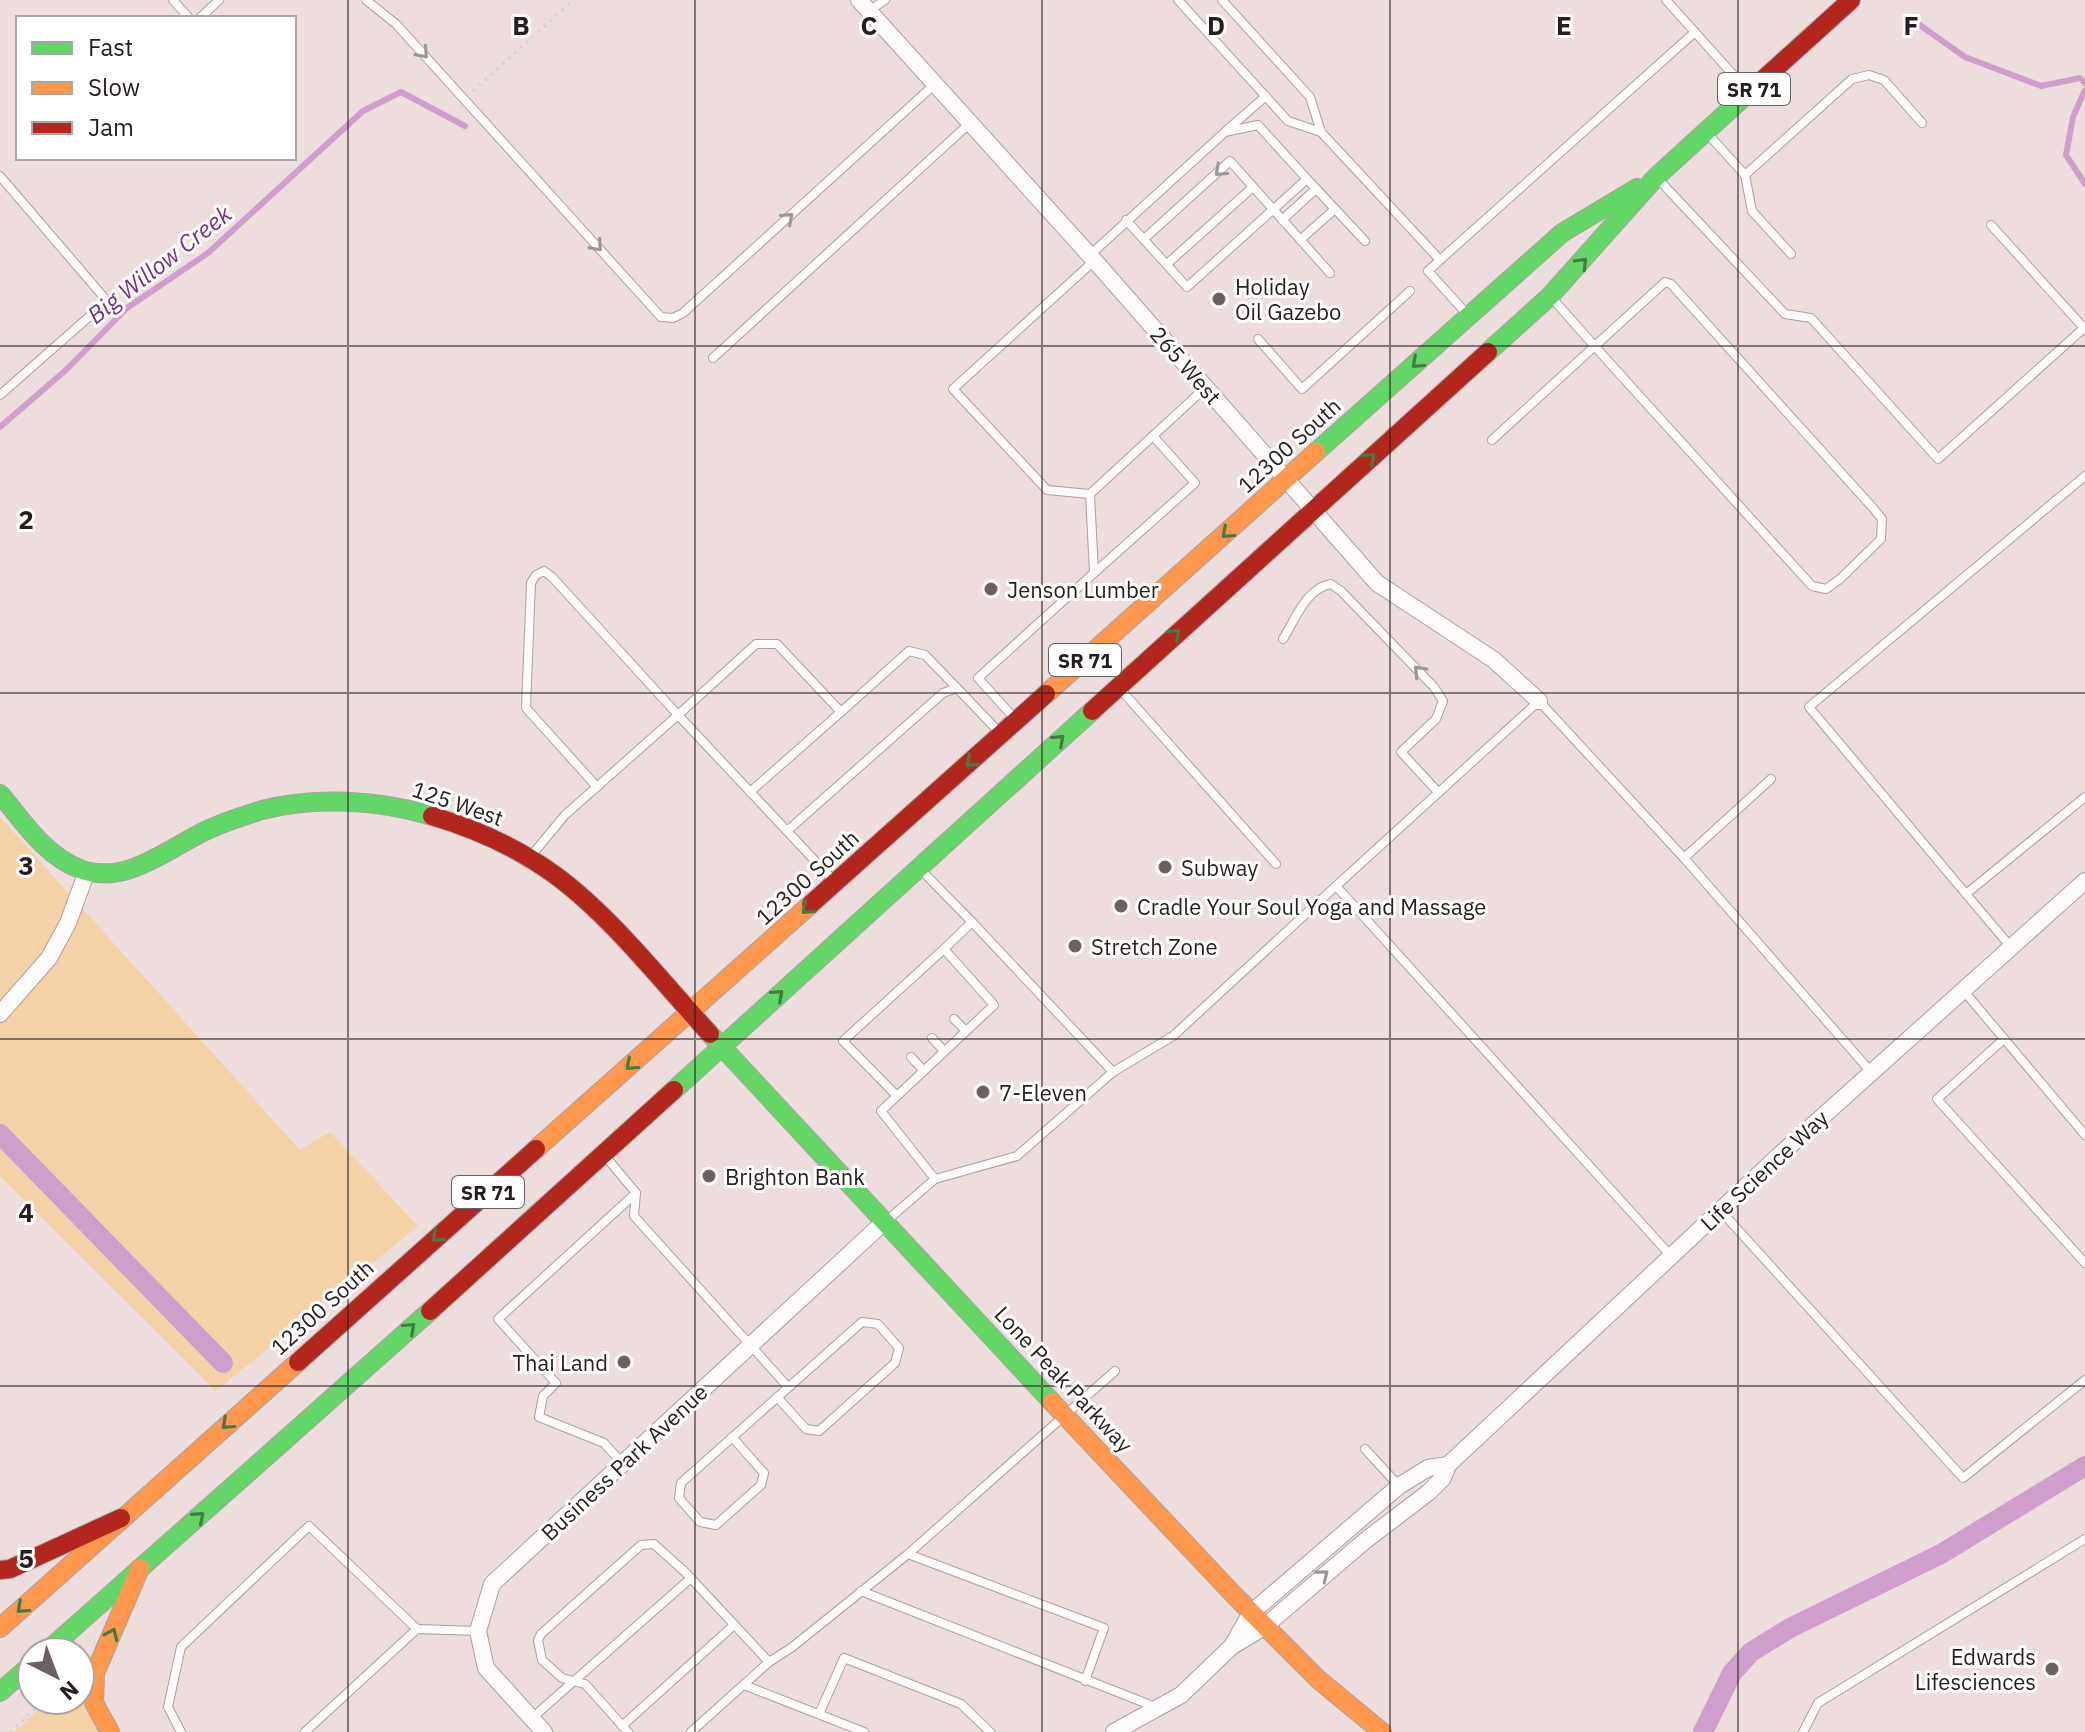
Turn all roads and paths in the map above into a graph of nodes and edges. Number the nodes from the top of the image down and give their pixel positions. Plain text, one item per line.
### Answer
1 (173, 0) edge
2 (219, 0) edge
3 (366, 0) edge
4 (574, 0) edge
5 (885, 0) edge
6 (1178, 0) edge
7 (1222, 0) edge
8 (1666, 0) edge
9 (1851, 0) edge
10 (864, 6) edge
11 (187, 16) edge
12 (202, 16) edge
13 (1695, 32) junction
14 (935, 84) junction
15 (472, 92) dead end
16 (1749, 93) junction
17 (1266, 96) junction
18 (970, 122) junction
19 (1922, 123) dead end
20 (1225, 132) junction
21 (1321, 132) junction
22 (1706, 132) junction
23 (1745, 175) junction
24 (0, 176) edge
25 (1656, 177) junction
26 (1307, 179) junction
27 (1253, 187) junction
28 (1316, 189) junction
29 (1273, 209) junction
30 (1335, 209) junction
31 (1126, 220) junction
32 (1282, 220) junction
33 (1991, 225) dead end
34 (1144, 239) junction
35 (1300, 240) junction
36 (1365, 241) dead end
37 (1791, 254) dead end
38 (1092, 257) junction
39 (1440, 260) junction
40 (1167, 264) junction
41 (1330, 273) dead end
42 (1410, 291) dead end
43 (1550, 296) junction
44 (1469, 316) junction
45 (1258, 339) dead end
46 (1595, 346) junction
47 (713, 358) dead end
48 (1206, 387) junction
49 (0, 395) edge
50 (1153, 436) junction
51 (1492, 440) dead end
52 (2085, 476) edge
53 (1285, 481) junction
54 (1090, 494) junction
55 (1312, 510) junction
56 (1094, 573) junction
57 (1283, 639) dead end
58 (1118, 687) junction
59 (957, 688) junction
60 (1539, 701) junction
61 (841, 712) junction
62 (678, 715) junction
63 (1017, 721) junction
64 (1001, 735) junction
65 (1771, 779) dead end
66 (597, 787) junction
67 (750, 792) junction
68 (1438, 792) junction
69 (0, 794) edge
70 (2085, 797) edge
71 (787, 831) junction
72 (1684, 858) junction
73 (529, 859) junction
74 (1276, 864) dead end
75 (918, 868) junction
76 (87, 871) junction
77 (2085, 881) edge
78 (836, 884) junction
79 (1336, 886) junction
80 (1966, 894) junction
81 (972, 922) junction
82 (2010, 946) junction
83 (944, 949) junction
84 (914, 976) junction
85 (922, 984) dead end
86 (1962, 989) junction
87 (893, 995) junction
88 (901, 1004) dead end
89 (0, 1014) edge
90 (690, 1014) junction
91 (872, 1015) junction
92 (954, 1019) dead end
93 (880, 1023) dead end
94 (966, 1031) junction
95 (932, 1038) dead end
96 (2004, 1039) junction
97 (721, 1048) junction
98 (944, 1051) junction
99 (911, 1057) dead end
100 (924, 1071) junction
101 (1113, 1072) junction
102 (1871, 1072) junction
103 (897, 1096) junction
104 (2085, 1135) edge
105 (603, 1153) junction
106 (935, 1179) junction
107 (636, 1193) junction
108 (1720, 1210) junction
109 (883, 1223) junction
110 (1671, 1256) junction
111 (2085, 1263) edge
112 (750, 1345) junction
113 (1115, 1371) dead end
114 (2085, 1380) edge
115 (788, 1387) junction
116 (777, 1397) junction
117 (1066, 1415) junction
118 (732, 1437) junction
119 (1365, 1449) dead end
120 (622, 1464) junction
121 (1448, 1465) junction
122 (1399, 1486) junction
123 (121, 1518) junction
124 (2085, 1539) edge
125 (908, 1554) junction
126 (140, 1568) junction
127 (0, 1570) edge
128 (691, 1578) junction
129 (861, 1591) junction
130 (1251, 1613) junction
131 (734, 1625) junction
132 (1264, 1627) junction
133 (0, 1628) edge
134 (417, 1629) junction
135 (478, 1631) junction
136 (64, 1636) edge
137 (1231, 1647) junction
138 (769, 1662) junction
139 (16, 1678) edge
140 (574, 1680) junction
141 (1085, 1681) junction
142 (744, 1685) junction
143 (0, 1692) edge
144 (1159, 1708) junction
145 (819, 1714) junction
146 (27, 1716) edge
147 (532, 1719) junction
148 (625, 1729) edge
149 (10, 1732) edge
150 (110, 1732) edge
151 (181, 1732) edge
152 (305, 1732) edge
153 (544, 1732) edge
154 (691, 1732) edge
155 (864, 1732) edge
156 (990, 1732) edge
157 (1114, 1732) edge
158 (1382, 1732) edge
159 (1803, 1732) edge

1 - 11 lane
2 - 12 lane
3 -> 14 lane
4 - 15 path
5 - 10 lane
6 - 17 lane
7 - 21 lane
8 - 13 lane
9 - 16 main road, 12300 South / SR 71
10 - 14 street, 265 West
13 - 16 lane
13 - 39 lane
14 - 18 street, 265 West
16 - 22 main road, 12300 South / SR 71
17 - 20 lane
17 - 21 lane
18 - 38 street, 265 West
18 - 47 lane
19 - 23 lane
20 - 26 lane
20 - 31 lane
21 - 39 lane
22 - 23 lane
22 - 25 main road, 12300 South / SR 71
23 - 37 lane
24 - 49 lane
25 - 33 lane
43 -> 25 main road, 12300 South / SR 71
25 - 44 main road, 12300 South / SR 71
26 - 28 lane
26 - 29 lane
27 - 29 lane
27 -> 34 lane
27 - 40 lane
28 - 30 lane
28 - 32 lane
29 - 32 lane
29 - 40 lane
30 - 35 lane
30 - 36 lane
31 - 34 lane
31 - 38 lane
32 - 35 lane
34 - 40 lane
35 - 41 lane
38 - 48 street, 265 West
38 - 54 lane
39 - 44 lane
42 - 45 lane
43 - 46 lane
55 -> 43 main road, 12300 South / SR 71
44 -> 53 main road, 12300 South / SR 71
46 - 46 lane
46 - 51 lane
48 - 50 lane
48 - 53 street, 265 West
50 - 54 lane
50 - 56 lane
52 - 80 lane
53 - 55 street, 265 West
53 -> 63 main road, 12300 South / SR 71
54 - 56 lane
58 -> 55 main road, 12300 South / SR 71
55 - 60 street, 265 West
56 - 63 lane
68 -> 57 lane
58 - 74 lane
75 -> 58 main road, 12300 South / SR 71
59 - 61 lane
59 - 64 lane
59 - 71 lane
60 - 68 lane
60 - 72 lane
61 - 62 lane
61 - 67 lane
62 - 66 lane
62 - 66 lane
62 - 67 lane
63 - 64 main road, 12300 South / SR 71
64 -> 78 main road, 12300 South / SR 71
65 - 72 lane
66 - 73 lane
67 - 71 lane
68 - 79 lane
69 - 76 main road
70 - 80 lane
71 - 78 lane
72 - 102 lane
73 - 76 main road, 125 West
73 - 90 main road, 125 West
75 - 81 lane
97 -> 75 main road, 12300 South / SR 71
76 - 89 street
77 - 82 street, Life Science Way
78 -> 90 main road, 12300 South / SR 71
79 - 101 lane
79 - 110 lane
80 - 82 lane
81 - 83 lane
81 - 101 lane
82 - 86 street, Life Science Way
83 - 84 lane
83 - 94 lane
84 - 85 lane
84 - 87 lane
86 - 96 lane
86 - 102 street, Life Science Way
87 - 88 lane
87 - 91 lane
90 - 97 main road, 125 West
90 -> 123 main road, 12300 South / SR 71
91 - 93 lane
91 - 103 lane
92 - 94 lane
94 - 98 lane
95 - 98 lane
96 - 104 lane
96 - 111 lane
97 - 105 main road, 12300 South / SR 71
97 - 109 main road, Lone Peak Parkway
98 - 100 lane
99 - 100 lane
100 - 103 lane
101 - 106 lane
102 - 108 street, Life Science Way
103 - 106 lane
105 - 107 lane
126 -> 105 main road, 12300 South / SR 71
106 - 109 lane
107 - 112 lane
107 - 120 lane
108 - 110 street, Life Science Way
108 - 114 lane
109 - 112 street, Business Park Avenue
109 - 117 main road, Lone Peak Parkway
110 - 121 street, Life Science Way
112 - 115 lane
112 - 120 street, Business Park Avenue
113 - 117 lane
115 - 116 lane
115 - 116 lane
116 - 118 lane
117 - 125 lane
117 - 130 main road, Lone Peak Parkway
118 - 118 lane
119 - 122 lane
120 - 135 street, Business Park Avenue
121 - 122 street, Life Science Way
132 -> 121 street, Life Science Way
122 - 130 street, Life Science Way
123 - 127 main road
123 -> 133 main road, 12300 South / SR 71
124 - 159 lane
125 - 129 lane
125 - 141 lane
126 - 136 main road, 12300 South / SR 71
150 -> 126 main road
128 - 131 lane
128 - 140 lane
128 - 140 lane
129 - 138 lane
129 - 141 lane
130 - 132 main road, Lone Peak Parkway
130 - 137 street, Life Science Way
131 - 138 lane
131 - 148 lane
132 - 137 street, Life Science Way
132 - 158 main road, Lone Peak Parkway
134 - 135 lane
134 - 151 lane
134 - 152 lane
135 - 147 street
137 - 144 street
138 - 142 lane
139 - 143 main road
140 - 147 lane
140 - 148 lane
141 - 144 lane
142 - 145 lane
142 - 154 lane
144 - 157 street
145 - 155 lane
145 - 156 lane
146 - 149 path
147 - 153 street

